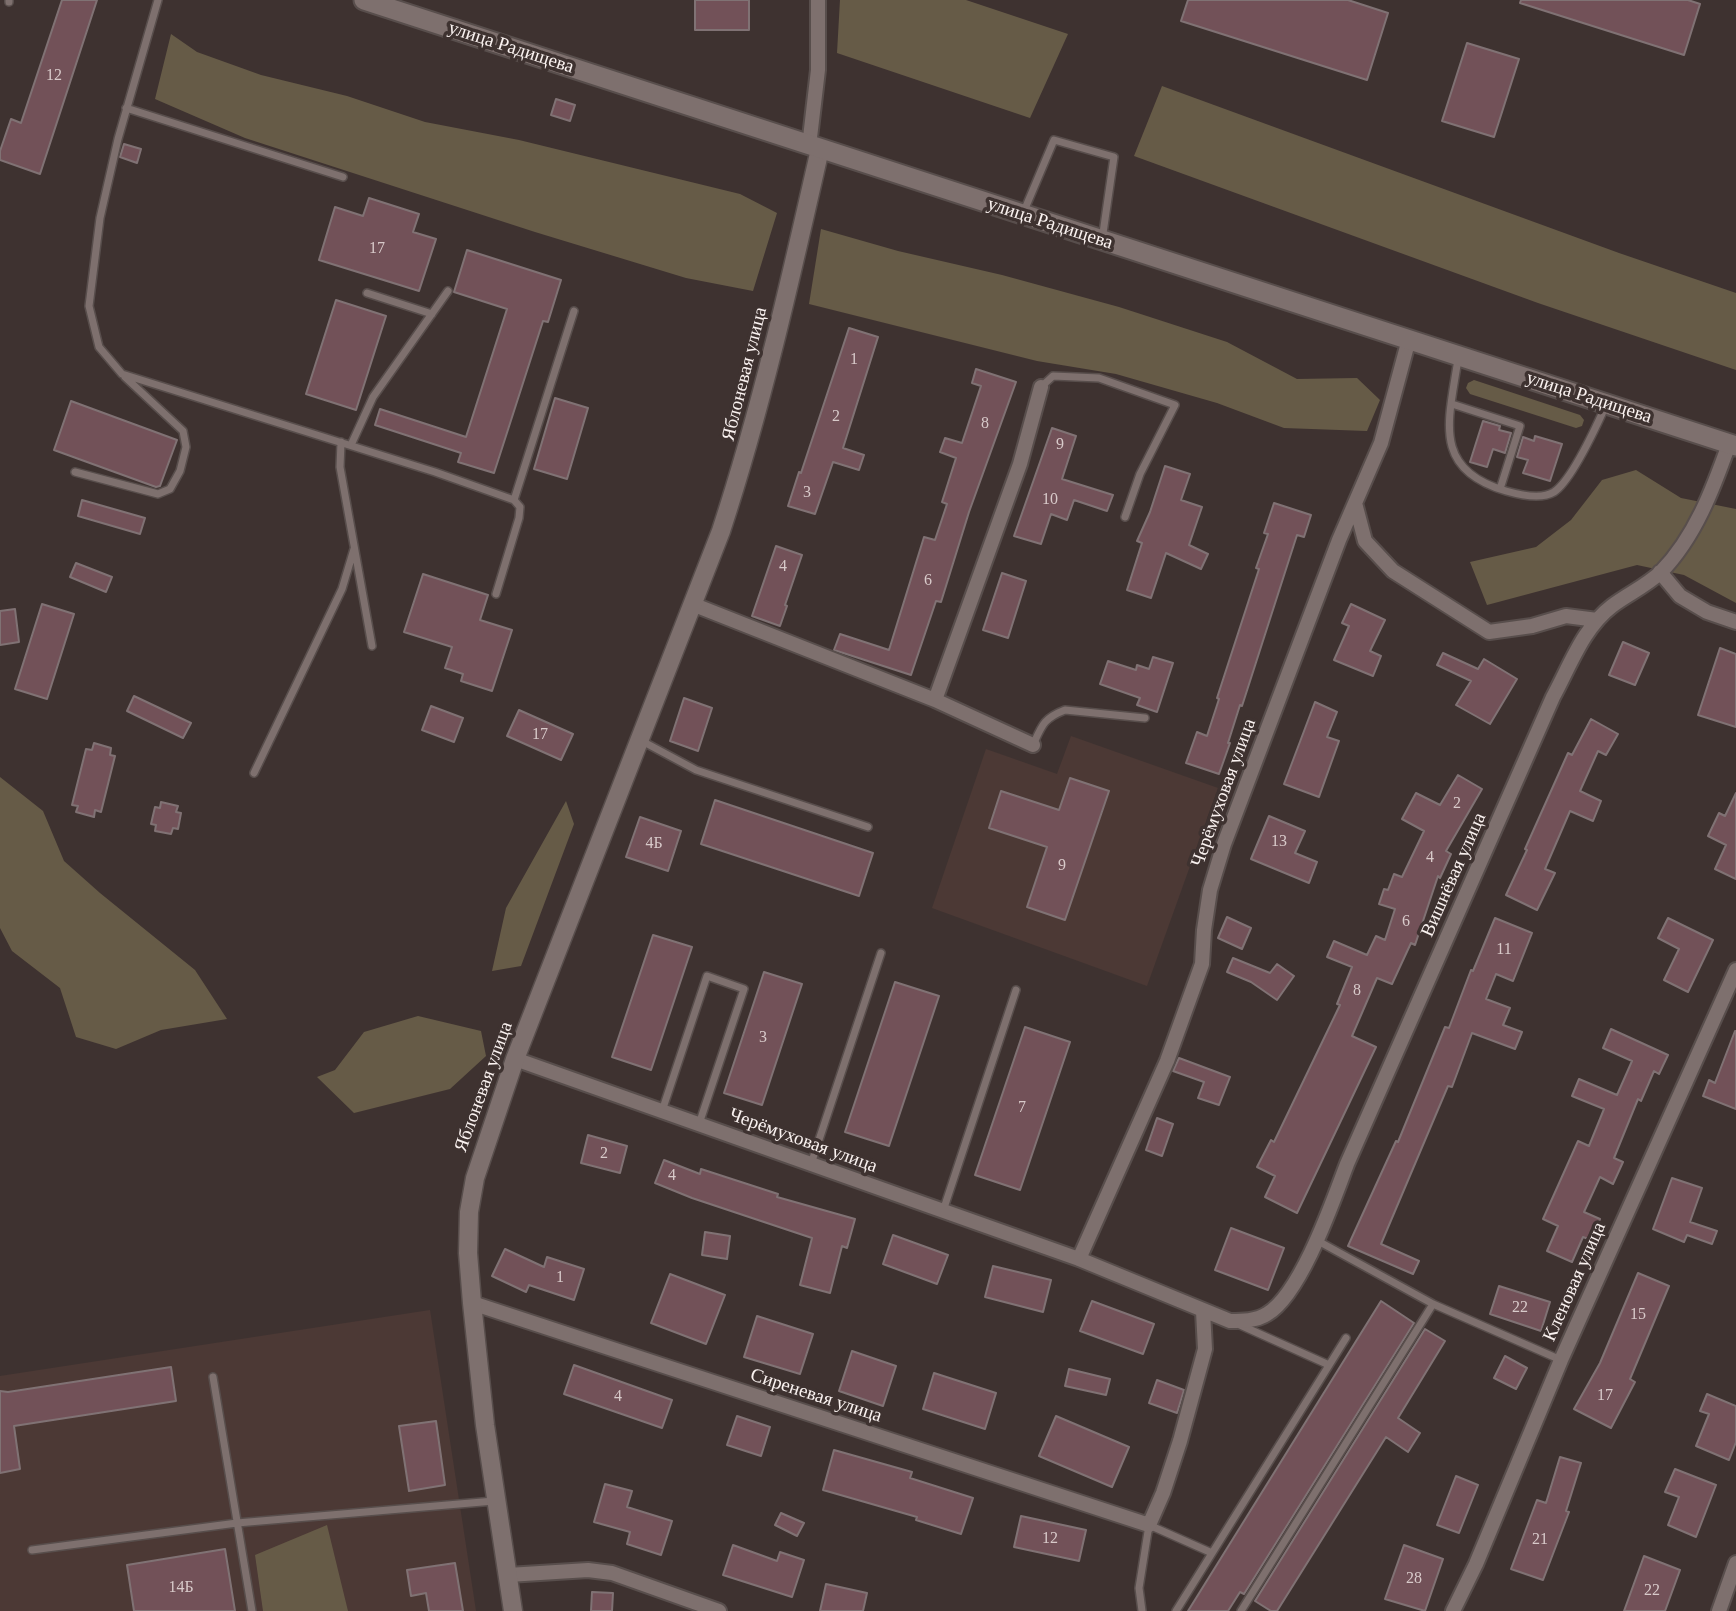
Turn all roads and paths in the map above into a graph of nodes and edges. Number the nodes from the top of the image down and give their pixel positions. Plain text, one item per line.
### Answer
1 (158, 0) edge
2 (364, 0) edge
3 (818, 0) edge
4 (126, 108) junction
5 (815, 147) junction
6 (343, 177) dead end
7 (1023, 215) junction
8 (1102, 241) junction
9 (448, 290) dead end
10 (366, 293) dead end
11 (574, 311) dead end
12 (432, 314) junction
13 (1409, 339) junction
14 (1459, 355) junction
15 (122, 374) junction
16 (1041, 387) joint
17 (1452, 404) junction
18 (1607, 404) junction
19 (341, 442) junction
20 (351, 445) junction
21 (1733, 445) edge
22 (75, 472) dead end
23 (1500, 489) junction
24 (514, 500) junction
25 (1355, 503) junction
26 (1125, 517) dead end
27 (354, 549) junction
28 (1660, 572) junction
29 (496, 594) dead end
30 (692, 604) junction
31 (1597, 620) junction
32 (1736, 622) edge
33 (372, 646) dead end
34 (934, 700) junction
35 (1145, 718) dead end
36 (639, 739) junction
37 (1033, 745) joint
38 (254, 773) dead end
39 (868, 827) dead end
40 (881, 953) dead end
41 (1736, 970) edge
42 (1016, 990) dead end
43 (515, 1059) junction
44 (662, 1111) junction
45 (699, 1124) junction
46 (811, 1164) junction
47 (943, 1211) junction
48 (1318, 1241) junction
49 (1079, 1259) junction
50 (471, 1303) junction
51 (1433, 1304) junction
52 (1203, 1311) junction
53 (1230, 1321) junction
54 (1346, 1338) dead end
55 (1562, 1360) junction
56 (1329, 1365) junction
57 (213, 1377) dead end
58 (496, 1501) junction
59 (237, 1523) junction
60 (1149, 1525) junction
61 (32, 1550) dead end
62 (1212, 1553) junction
63 (1736, 1563) edge
64 (508, 1575) junction
65 (252, 1611) edge
66 (513, 1611) edge
67 (719, 1611) edge
68 (1142, 1611) edge
69 (1176, 1611) edge
70 (1241, 1611) edge
71 (1453, 1611) edge
72 (1719, 1611) edge

1 - 4 lane
2 - 5 main road, улица Радищева
3 - 5 street
4 - 6 lane
4 - 15 lane
5 - 7 main road, улица Радищева
5 - 30 street, Яблоневая улица
7 - 8 main road, улица Радищева
7 - 8 lane
8 - 13 main road, улица Радищева
9 - 12 lane
10 - 12 lane
11 - 24 lane
12 - 20 lane
13 - 14 main road, улица Радищева
13 - 25 street, Черёмуховая улица
14 - 17 lane
14 - 18 main road, улица Радищева
15 - 19 lane
15 - 22 lane
16 - 26 lane
16 - 34 street
17 - 23 lane
17 - 23 lane
18 - 21 main road, улица Радищева
18 - 23 lane
19 - 20 lane
19 - 27 lane
20 - 24 lane
21 - 28 street, Вишнёвая улица
24 - 29 lane
25 - 31 street
25 - 49 street, Черёмуховая улица
27 - 33 lane
27 - 38 lane
28 - 31 street, Вишнёвая улица
28 - 32 street
30 - 34 street
30 - 36 street, Яблоневая улица
31 - 48 street, Вишнёвая улица
34 - 37 street
35 - 37 lane
36 - 39 lane
36 - 43 street, Яблоневая улица
40 - 46 lane
41 - 55 street, Кленовая улица
42 - 47 lane
43 - 44 street, Черёмуховая улица
43 - 50 street, Яблоневая улица
44 - 45 street, Черёмуховая улица
44 - 45 lane
45 - 46 street, Черёмуховая улица
46 - 47 street, Черёмуховая улица
47 - 49 street, Черёмуховая улица
48 - 51 lane
48 - 53 street, Вишнёвая улица
49 - 52 street, Черёмуховая улица
50 - 58 street, Яблоневая улица
50 - 60 street, Сиреневая улица
51 - 55 lane
51 - 70 lane
52 - 53 street, Черёмуховая улица
52 - 60 street
53 - 56 lane
54 - 56 lane
55 - 71 street, Кленовая улица
56 - 62 lane
57 - 59 lane
58 - 59 lane
58 - 64 street, Яблоневая улица
59 - 61 lane
59 - 65 lane
60 - 62 lane
60 - 68 lane
62 - 69 lane
63 - 72 street
64 - 66 street, Яблоневая улица
64 - 67 street

